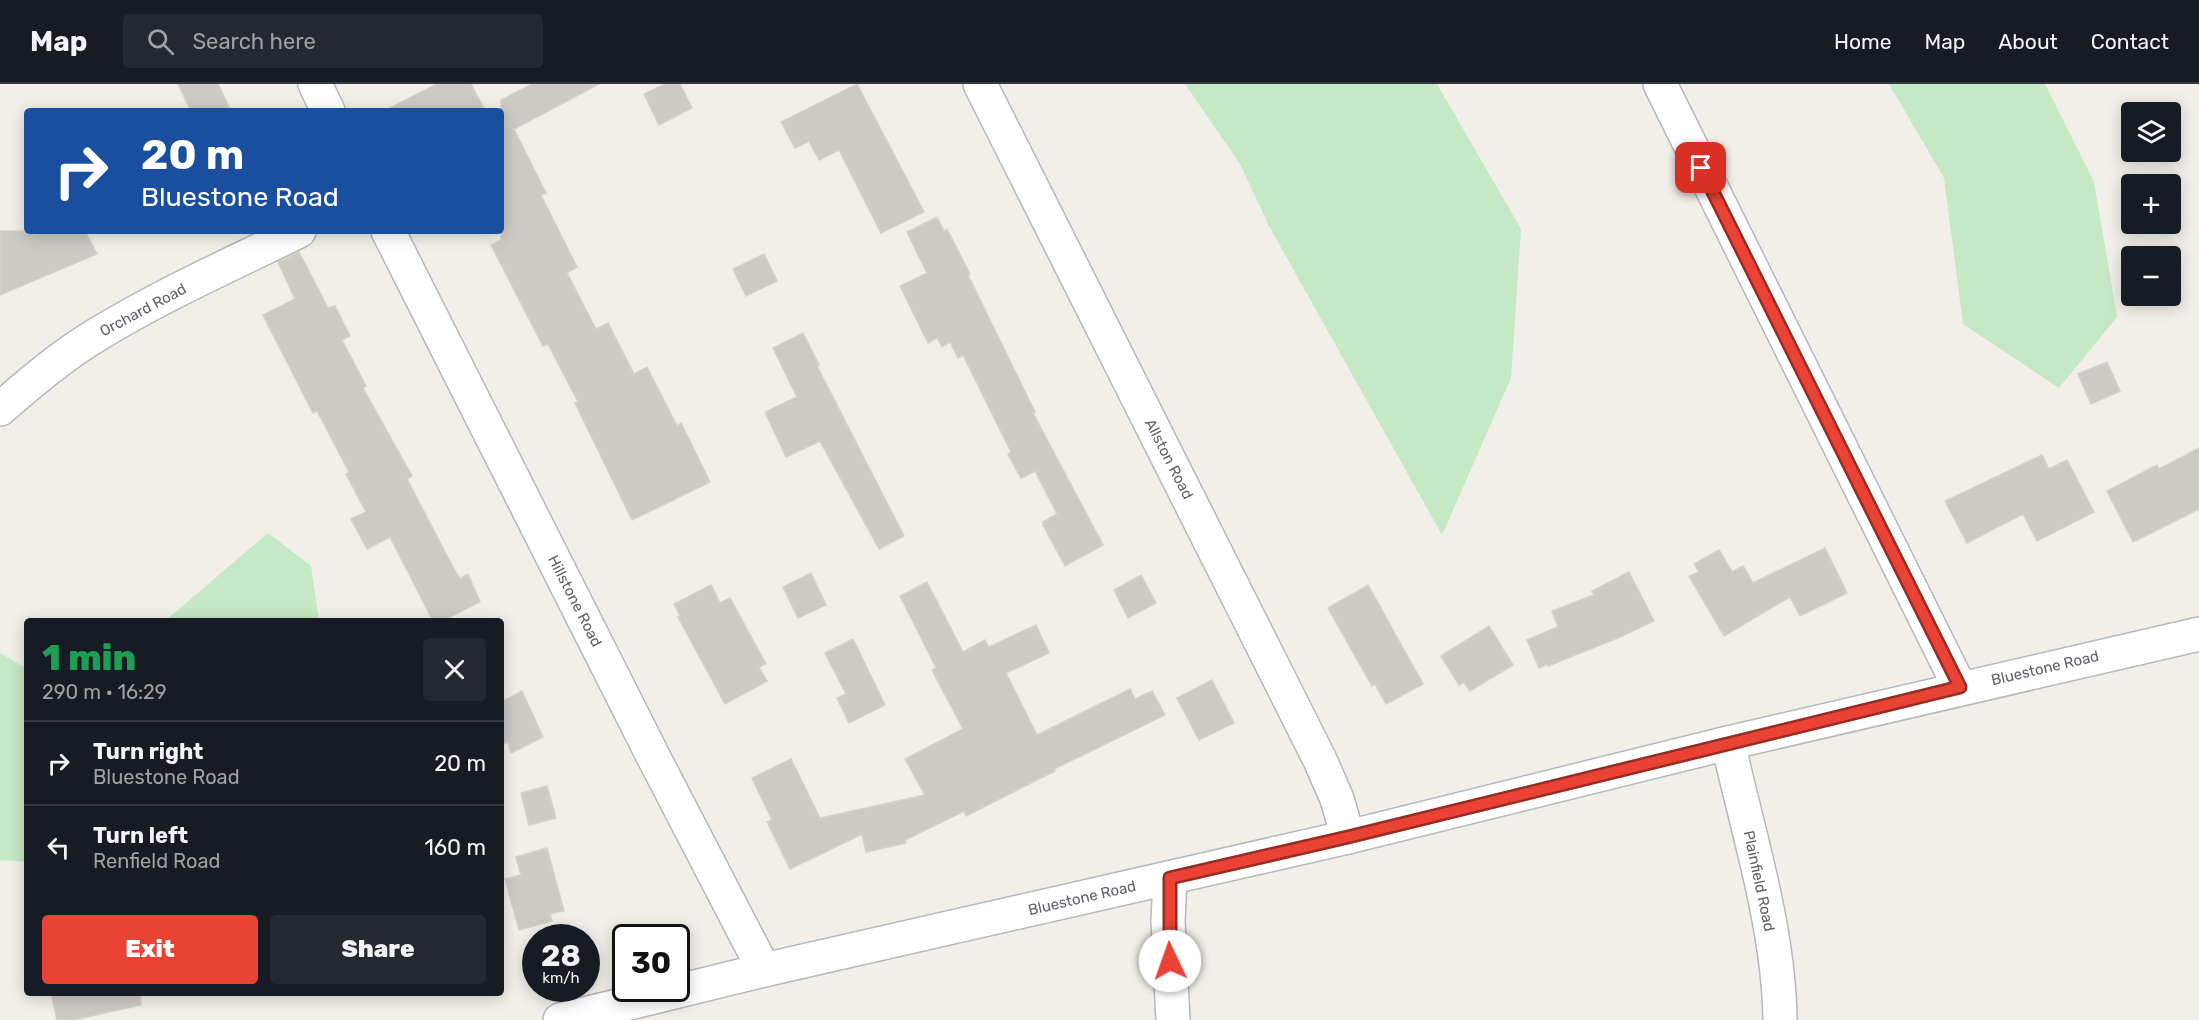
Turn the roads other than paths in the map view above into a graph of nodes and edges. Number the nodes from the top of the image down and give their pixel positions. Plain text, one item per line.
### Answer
1 (315, 84) edge
2 (980, 84) edge
3 (1660, 84) edge
4 (327, 108) edge
5 (293, 234) edge
6 (390, 234) edge
7 (0, 410) edge
8 (2199, 634) edge
9 (1960, 687) junction
10 (1728, 743) junction
11 (1348, 837) junction
12 (1170, 878) junction
13 (764, 970) junction
14 (565, 1019) edge
15 (1173, 1020) edge
16 (1780, 1020) edge

1 - 4 street
2 - 11 street, Allston Road
3 - 9 street
5 - 7 street, Orchard Road
6 - 13 street, Hillstone Road
8 - 9 street, Bluestone Road
9 - 10 street, Bluestone Road
10 - 11 street, Bluestone Road
10 - 16 street, Plainfield Road
11 - 12 street, Bluestone Road
12 - 13 street, Bluestone Road
12 - 15 street
13 - 14 street, Bluestone Road

